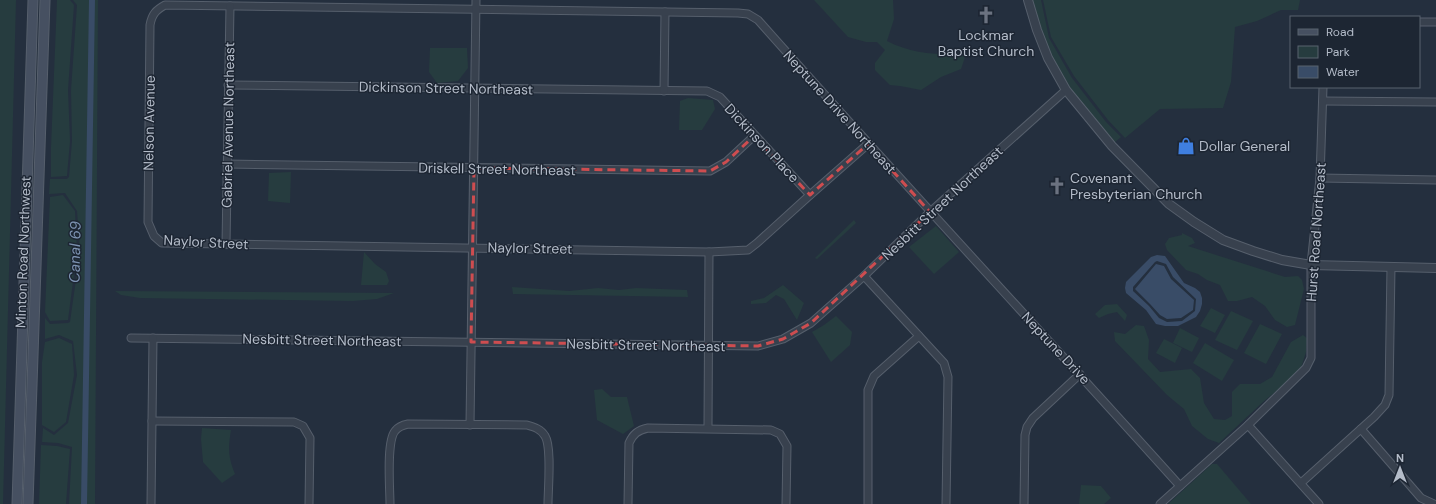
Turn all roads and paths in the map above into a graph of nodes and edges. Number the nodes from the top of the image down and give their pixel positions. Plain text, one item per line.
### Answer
1 (34, 0) edge
2 (45, 0) edge
3 (476, 0) edge
4 (1028, 0) edge
5 (230, 6) junction
6 (476, 9) junction
7 (665, 12) junction
8 (1420, 22) edge
9 (1436, 22) edge
10 (228, 85) junction
11 (475, 88) junction
12 (1323, 88) edge
13 (1066, 90) junction
14 (664, 91) junction
15 (1323, 101) junction
16 (1436, 102) edge
17 (754, 136) junction
18 (868, 144) junction
19 (227, 164) junction
20 (474, 168) junction
21 (1320, 178) junction
22 (1436, 180) edge
23 (810, 195) junction
24 (930, 212) junction
25 (154, 236) joint
26 (226, 244) junction
27 (472, 247) junction
28 (710, 252) junction
29 (1311, 265) junction
30 (1391, 268) junction
31 (1436, 268) edge
32 (864, 276) junction
33 (919, 336) junction
34 (131, 338) dead end
35 (153, 338) junction
36 (471, 342) junction
37 (710, 346) junction
38 (1080, 374) junction
39 (152, 421) junction
40 (470, 424) junction
41 (1248, 425) junction
42 (708, 428) junction
43 (1361, 429) junction
44 (1301, 483) junction
45 (1180, 486) junction
46 (17, 504) edge
47 (28, 504) edge
48 (151, 504) edge
49 (309, 504) edge
50 (390, 504) edge
51 (548, 504) edge
52 (628, 504) edge
53 (786, 504) edge
54 (868, 504) edge
55 (946, 504) edge
56 (1024, 504) edge
57 (1160, 504) edge
58 (1319, 504) edge
59 (1434, 504) edge

1 - 46 main road, Minton Road Northwest
2 - 47 main road, Minton Road Northwest
3 - 6 street
4 - 13 street
5 - 6 street
5 - 10 street, Gabriel Avenue Northeast
5 - 25 street, Nelson Avenue
6 - 7 street
6 - 11 street
7 - 14 street
7 - 18 street, Neptune Drive Northeast
8 - 9 street
10 - 11 street, Dickinson Street Northeast
10 - 19 street, Gabriel Avenue Northeast
11 - 14 street, Dickinson Street Northeast
11 - 20 street
12 - 15 street, Hurst Road Northeast
13 - 24 street, Nesbitt Street Northeast
13 - 29 street
14 - 17 street, Dickinson Place
15 - 16 street
15 - 21 street, Hurst Road Northeast
17 - 20 street, Driskell Street Northeast
17 - 23 street, Dickinson Place
18 - 23 street, Naylor Street
18 - 24 street, Neptune Drive Northeast
19 - 20 street, Driskell Street Northeast
19 - 26 street, Gabriel Avenue Northeast
20 - 27 street
21 - 22 street
21 - 29 street, Hurst Road Northeast
23 - 28 street, Naylor Street
24 - 32 street, Nesbitt Street Northeast
24 - 38 street, Neptune Drive
25 - 26 street, Naylor Street
26 - 27 street, Naylor Street
27 - 28 street, Naylor Street
27 - 36 street
28 - 37 street
29 - 30 street
29 - 41 street, Hurst Road Northeast
30 - 31 street
30 - 43 street
32 - 33 street
32 - 37 street, Nesbitt Street Northeast
33 - 54 street
33 - 55 street
34 - 35 street, Nesbitt Street Northeast
35 - 36 street, Nesbitt Street Northeast
35 - 39 street
36 - 37 street, Nesbitt Street Northeast
36 - 40 street
37 - 42 street
38 - 45 street, Neptune Drive
38 - 56 street
39 - 48 street
39 - 49 street
40 - 50 street
40 - 51 street
41 - 44 street
41 - 45 street, Hurst Road Northeast
42 - 52 street
42 - 53 street
43 - 44 street
43 - 59 street
44 - 58 street
45 - 57 street, Hurst Road Northeast

